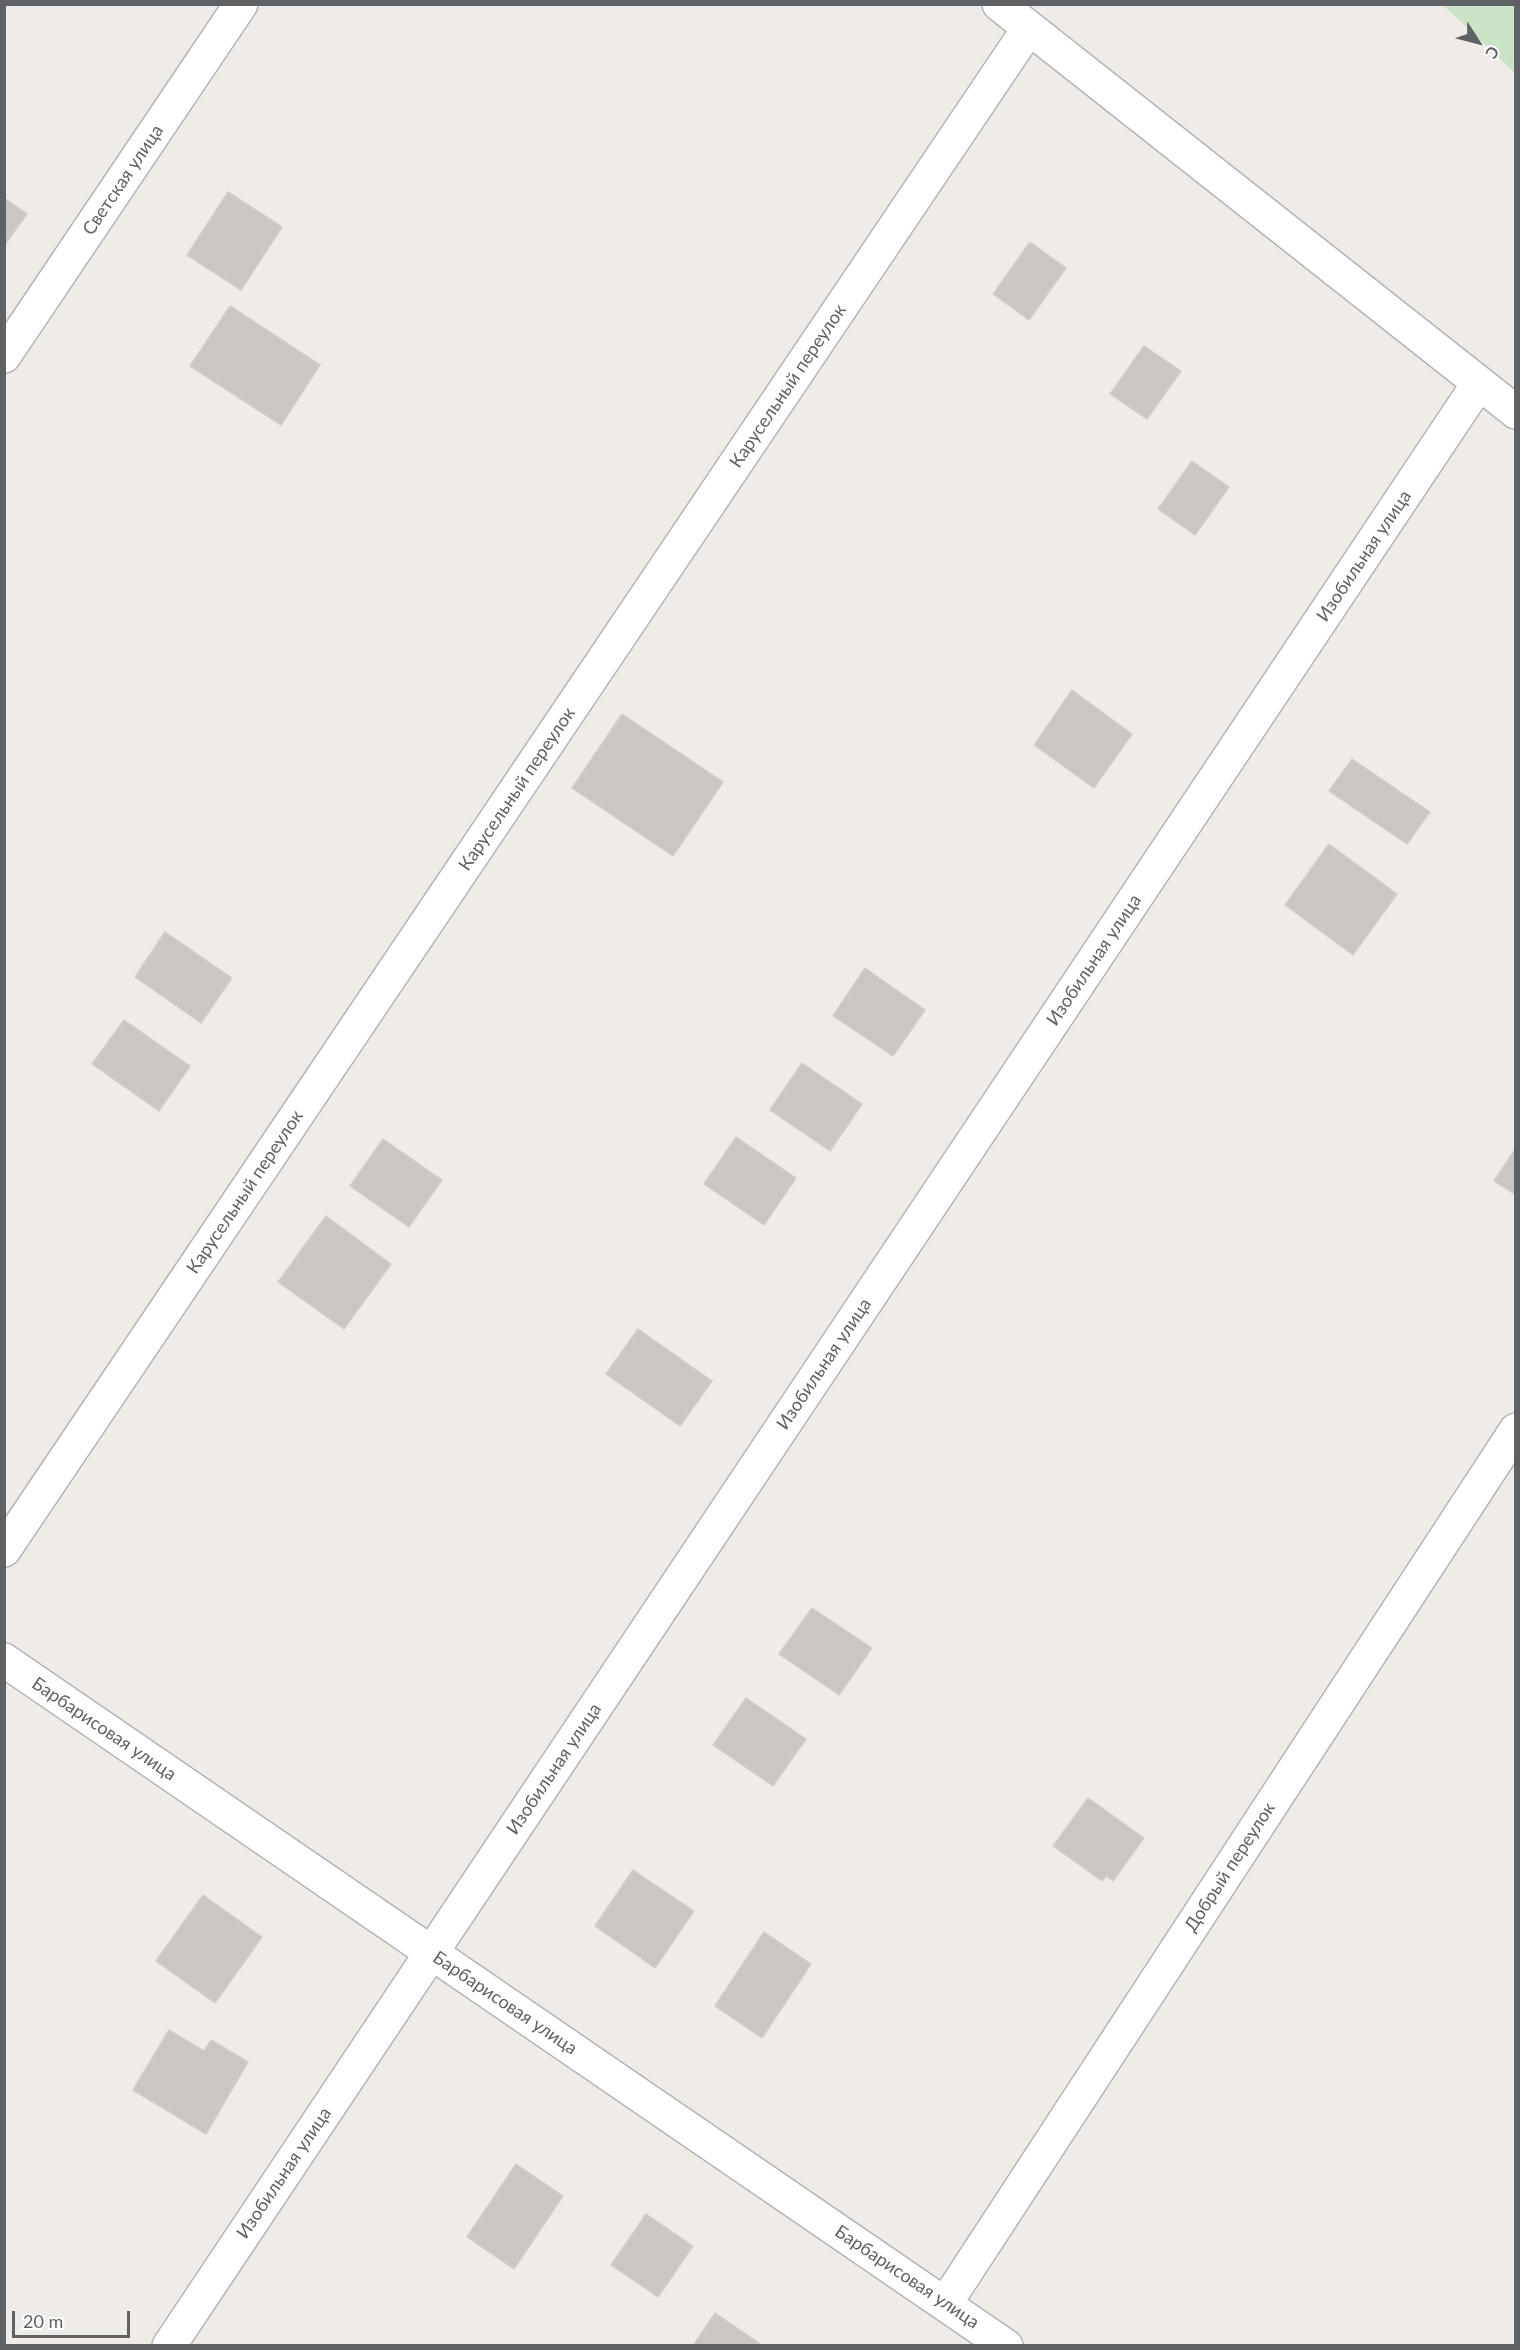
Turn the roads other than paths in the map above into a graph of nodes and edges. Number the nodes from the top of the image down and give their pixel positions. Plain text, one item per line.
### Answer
1 (241, 4) edge
2 (999, 4) edge
3 (1029, 28) junction
4 (4, 356) edge
5 (1479, 383) junction
6 (1515, 412) edge
7 (1515, 1430) edge
8 (4, 1550) edge
9 (4, 1660) edge
10 (431, 1953) junction
11 (945, 2304) junction
12 (169, 2346) edge
13 (1006, 2346) edge

1 - 4 street, Светская улица
2 - 3 street
3 - 5 street
3 - 8 street, Карусельный переулок
5 - 6 street
5 - 10 street, Изобильная улица
7 - 11 street, Добрый переулок
9 - 10 street, Барбарисовая улица
10 - 11 street, Барбарисовая улица
10 - 12 street, Изобильная улица
11 - 13 street, Барбарисовая улица

